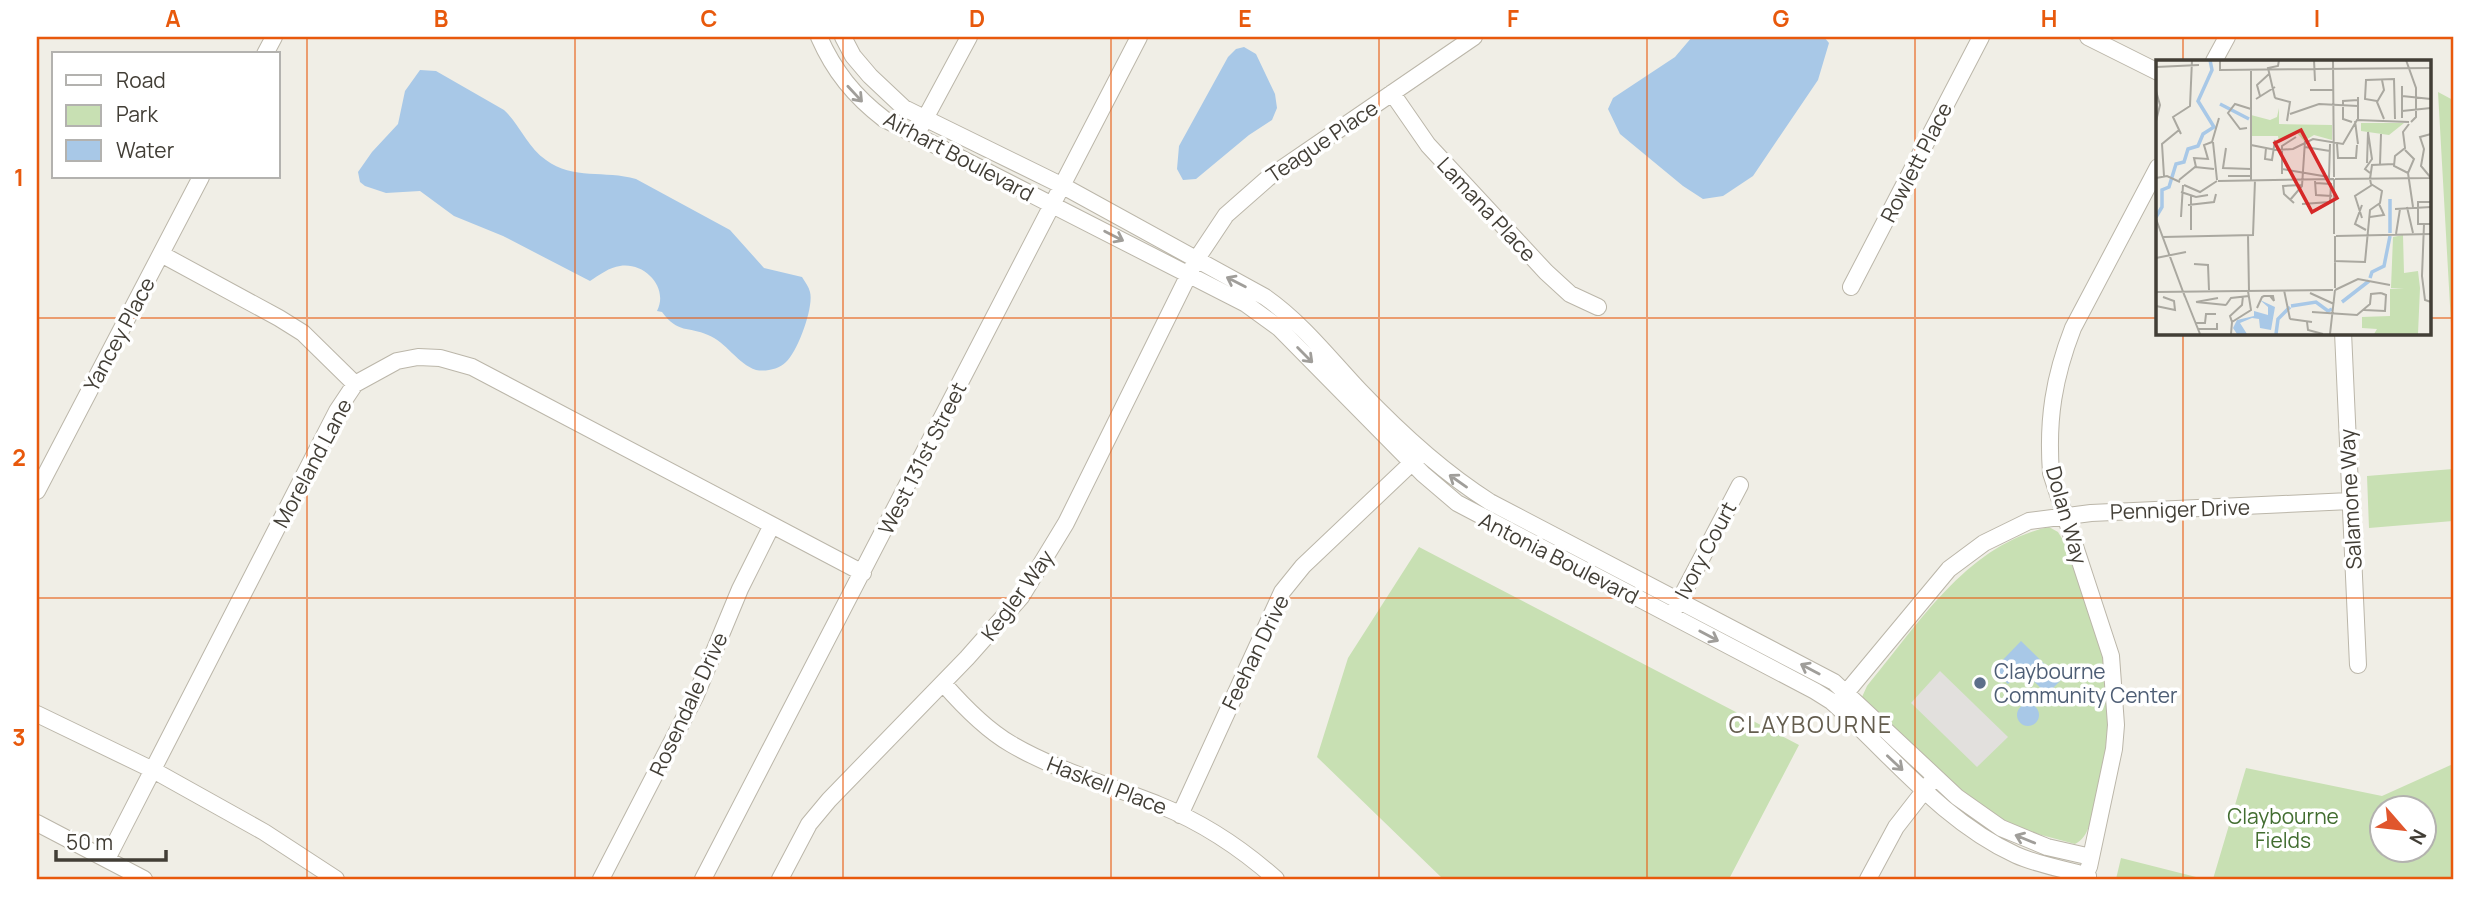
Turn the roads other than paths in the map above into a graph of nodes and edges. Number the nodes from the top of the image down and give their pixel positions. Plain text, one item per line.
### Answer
1 (819, 37) edge
2 (843, 37) edge
3 (969, 37) edge
4 (1139, 37) edge
5 (1474, 37) edge
6 (1981, 37) edge
7 (2088, 37) edge
8 (2227, 37) edge
9 (2215, 60) edge
10 (2156, 71) edge
11 (1392, 93) junction
12 (925, 119) junction
13 (915, 136) junction
14 (2156, 171) edge
15 (200, 178) edge
16 (1063, 186) junction
17 (1053, 205) junction
18 (160, 254) junction
19 (1193, 268) junction
20 (1851, 287) dead end
21 (1598, 307) dead end
22 (2343, 334) edge
23 (355, 384) junction
24 (1417, 457) junction
25 (1740, 485) dead end
26 (37, 491) edge
27 (2350, 502) junction
28 (2065, 515) junction
29 (771, 527) junction
30 (863, 573) junction
31 (1679, 601) junction
32 (1672, 616) junction
33 (2358, 665) dead end
34 (943, 683) junction
35 (1841, 698) junction
36 (37, 714) edge
37 (153, 770) junction
38 (1930, 783) junction
39 (1180, 814) junction
40 (37, 822) edge
41 (2091, 857) junction
42 (107, 859) junction
43 (2087, 877) edge
44 (144, 879) edge
45 (336, 879) edge
46 (601, 879) edge
47 (703, 879) edge
48 (780, 879) edge
49 (1276, 879) edge
50 (1868, 879) edge

1 -> 13 street, Airhart Boulevard
2 - 12 street, Airhart Boulevard
3 - 12 street
4 - 16 street, West 131st Street
5 - 11 street, Teague Place
6 - 20 street, Rowlett Place
7 - 10 street
8 - 9 street
11 - 19 street, Teague Place
11 - 21 street, Lamana Place
12 - 13 street
12 - 16 street, Airhart Boulevard
13 - 17 street, Airhart Boulevard
14 - 28 street, Dolan Way
15 - 18 street, Yancey Place
16 - 17 street, West 131st Street
16 - 19 street, Antonia Boulevard
17 -> 19 street, Antonia Boulevard
17 - 30 street, West 131st Street
18 - 23 street
18 - 26 street, Yancey Place
19 - 24 street, Antonia Boulevard
19 - 34 street, Kegler Way
22 - 27 street, Salamone Way
23 - 29 street, Moreland Lane
23 - 37 street, Moreland Lane
31 -> 24 street, Antonia Boulevard
24 - 32 street, Antonia Boulevard
24 - 39 street, Feehan Drive
25 - 31 street, Ivory Court
27 - 28 street, Penniger Drive
27 - 33 street, Salamone Way
28 - 35 street, Penniger Drive
28 - 41 street, Dolan Way
29 - 30 street, Moreland Lane
29 - 46 street, Rosendale Drive
30 - 47 street, West 131st Street
31 - 32 street, Ivory Court
35 -> 31 street, Antonia Boulevard
32 -> 35 street, Antonia Boulevard
34 - 39 street, Haskell Place
34 - 48 street, Kegler Way
35 - 38 street, Antonia Boulevard
36 - 37 street
37 - 42 street, Moreland Lane
37 - 45 street
41 -> 38 street, Antonia Boulevard
38 - 43 street, Antonia Boulevard
38 - 50 street
39 - 49 street, Haskell Place
40 - 42 street
41 - 43 street, Dolan Way
42 - 44 street

